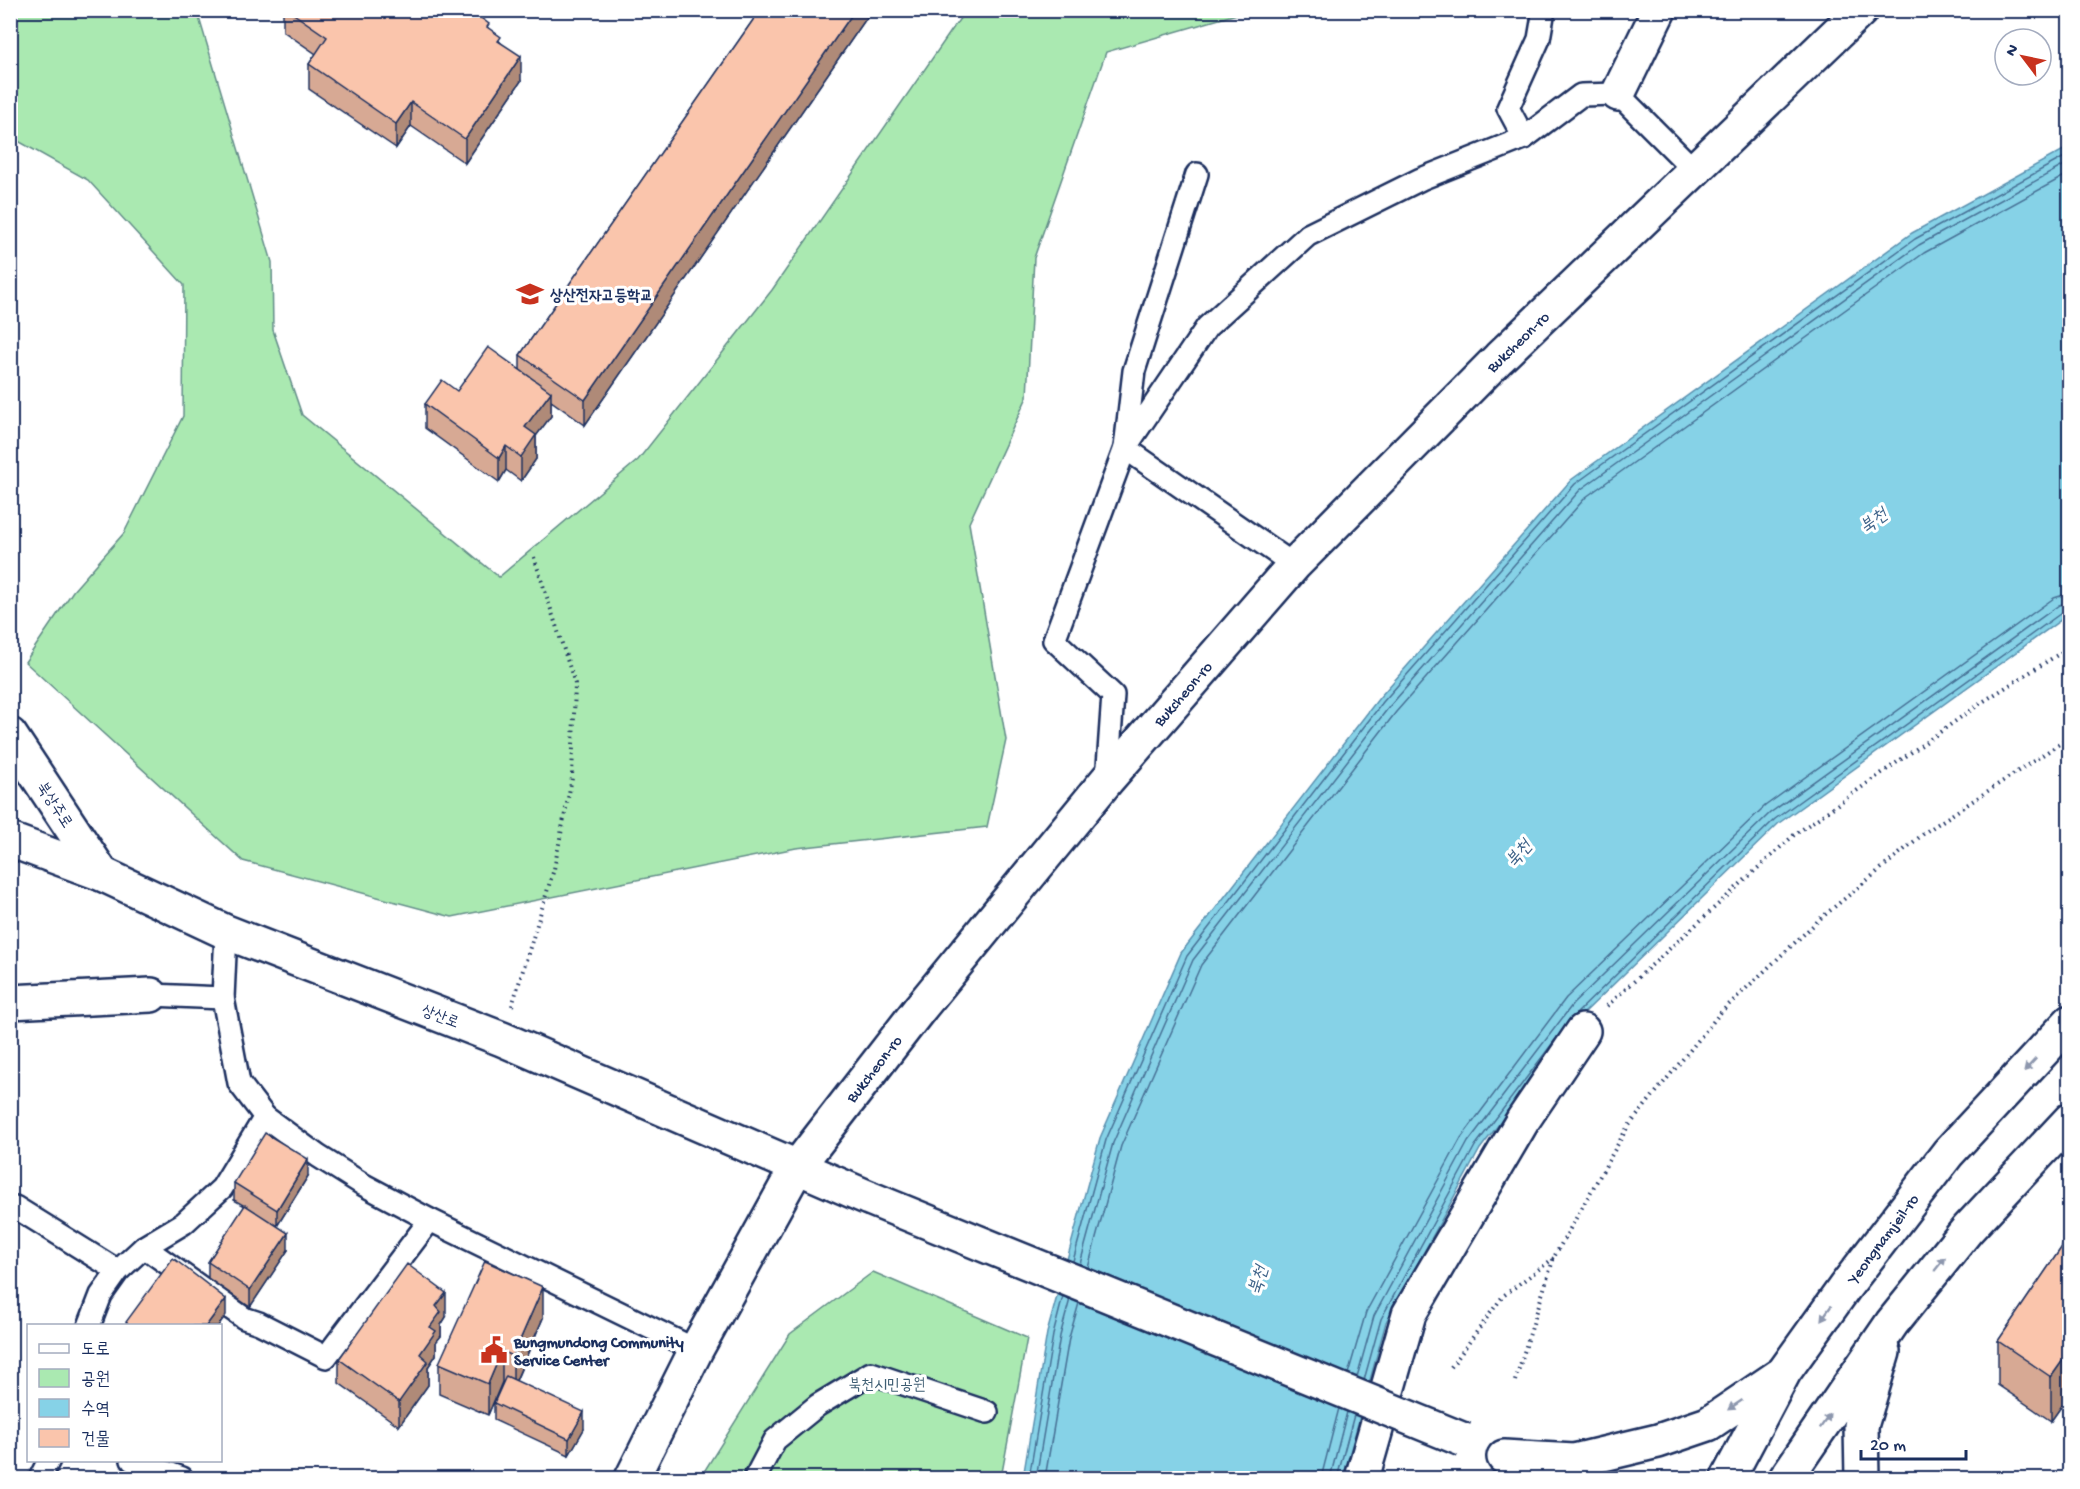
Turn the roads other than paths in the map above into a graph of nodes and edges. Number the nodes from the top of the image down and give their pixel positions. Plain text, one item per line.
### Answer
1 (1544, 10) edge
2 (1659, 10) edge
3 (1861, 10) edge
4 (1618, 94) junction
5 (1524, 138) junction
6 (1694, 170) junction
7 (1197, 174) dead end
8 (1125, 448) junction
9 (1294, 565) junction
10 (10, 735) edge
11 (1107, 780) junction
12 (10, 840) edge
13 (102, 874) junction
14 (226, 932) junction
15 (151, 996) joint
16 (223, 998) junction
17 (10, 1002) edge
18 (2070, 1022) edge
19 (1583, 1032) road end
20 (265, 1117) junction
21 (2070, 1120) edge
22 (797, 1167) junction
23 (15, 1207) dead end
24 (430, 1220) junction
25 (144, 1247) junction
26 (118, 1271) junction
27 (1892, 1323) junction
28 (90, 1324) edge
29 (696, 1350) junction
30 (1784, 1372) junction
31 (987, 1412) dead end
32 (48, 1462) edge
33 (135, 1462) edge
34 (1514, 1468) edge
35 (1789, 1474) edge
36 (40, 1479) edge
37 (182, 1479) edge
38 (632, 1479) edge
39 (755, 1479) edge
40 (1362, 1479) edge
41 (1552, 1479) edge
42 (1728, 1479) edge
43 (1862, 1479) edge

1 - 5 lane
2 - 4 street
3 - 6 street, Bukcheon-ro
4 - 5 lane
4 - 6 lane
5 - 8 lane
6 - 9 street, Bukcheon-ro
7 - 8 lane
8 - 9 lane
8 - 11 lane
9 - 11 street, Bukcheon-ro
10 - 13 street, 북상주로
11 - 22 street, Bukcheon-ro
12 - 13 street, 상산로
13 - 14 street, 상산로
14 - 16 lane
14 - 22 street, 상산로
15 - 16 lane
15 - 17 street
16 - 20 lane
18 -> 30 street, Yeongnamjeil-ro
19 - 40 street
20 - 24 lane
20 - 25 lane
27 -> 21 street
22 - 29 street, Bukcheon-ro
22 - 34 street, 상산로, bridge
23 - 26 lane
24 - 25 lane
24 - 29 lane
25 - 26 lane
26 - 28 lane
35 -> 27 street
27 - 43 street
29 - 38 street, Bukcheon-ro
30 -> 34 street
30 - 42 street, Yeongnamjeil-ro
31 - 39 lane
32 - 36 lane
33 - 37 lane
34 - 41 street, 상산로

